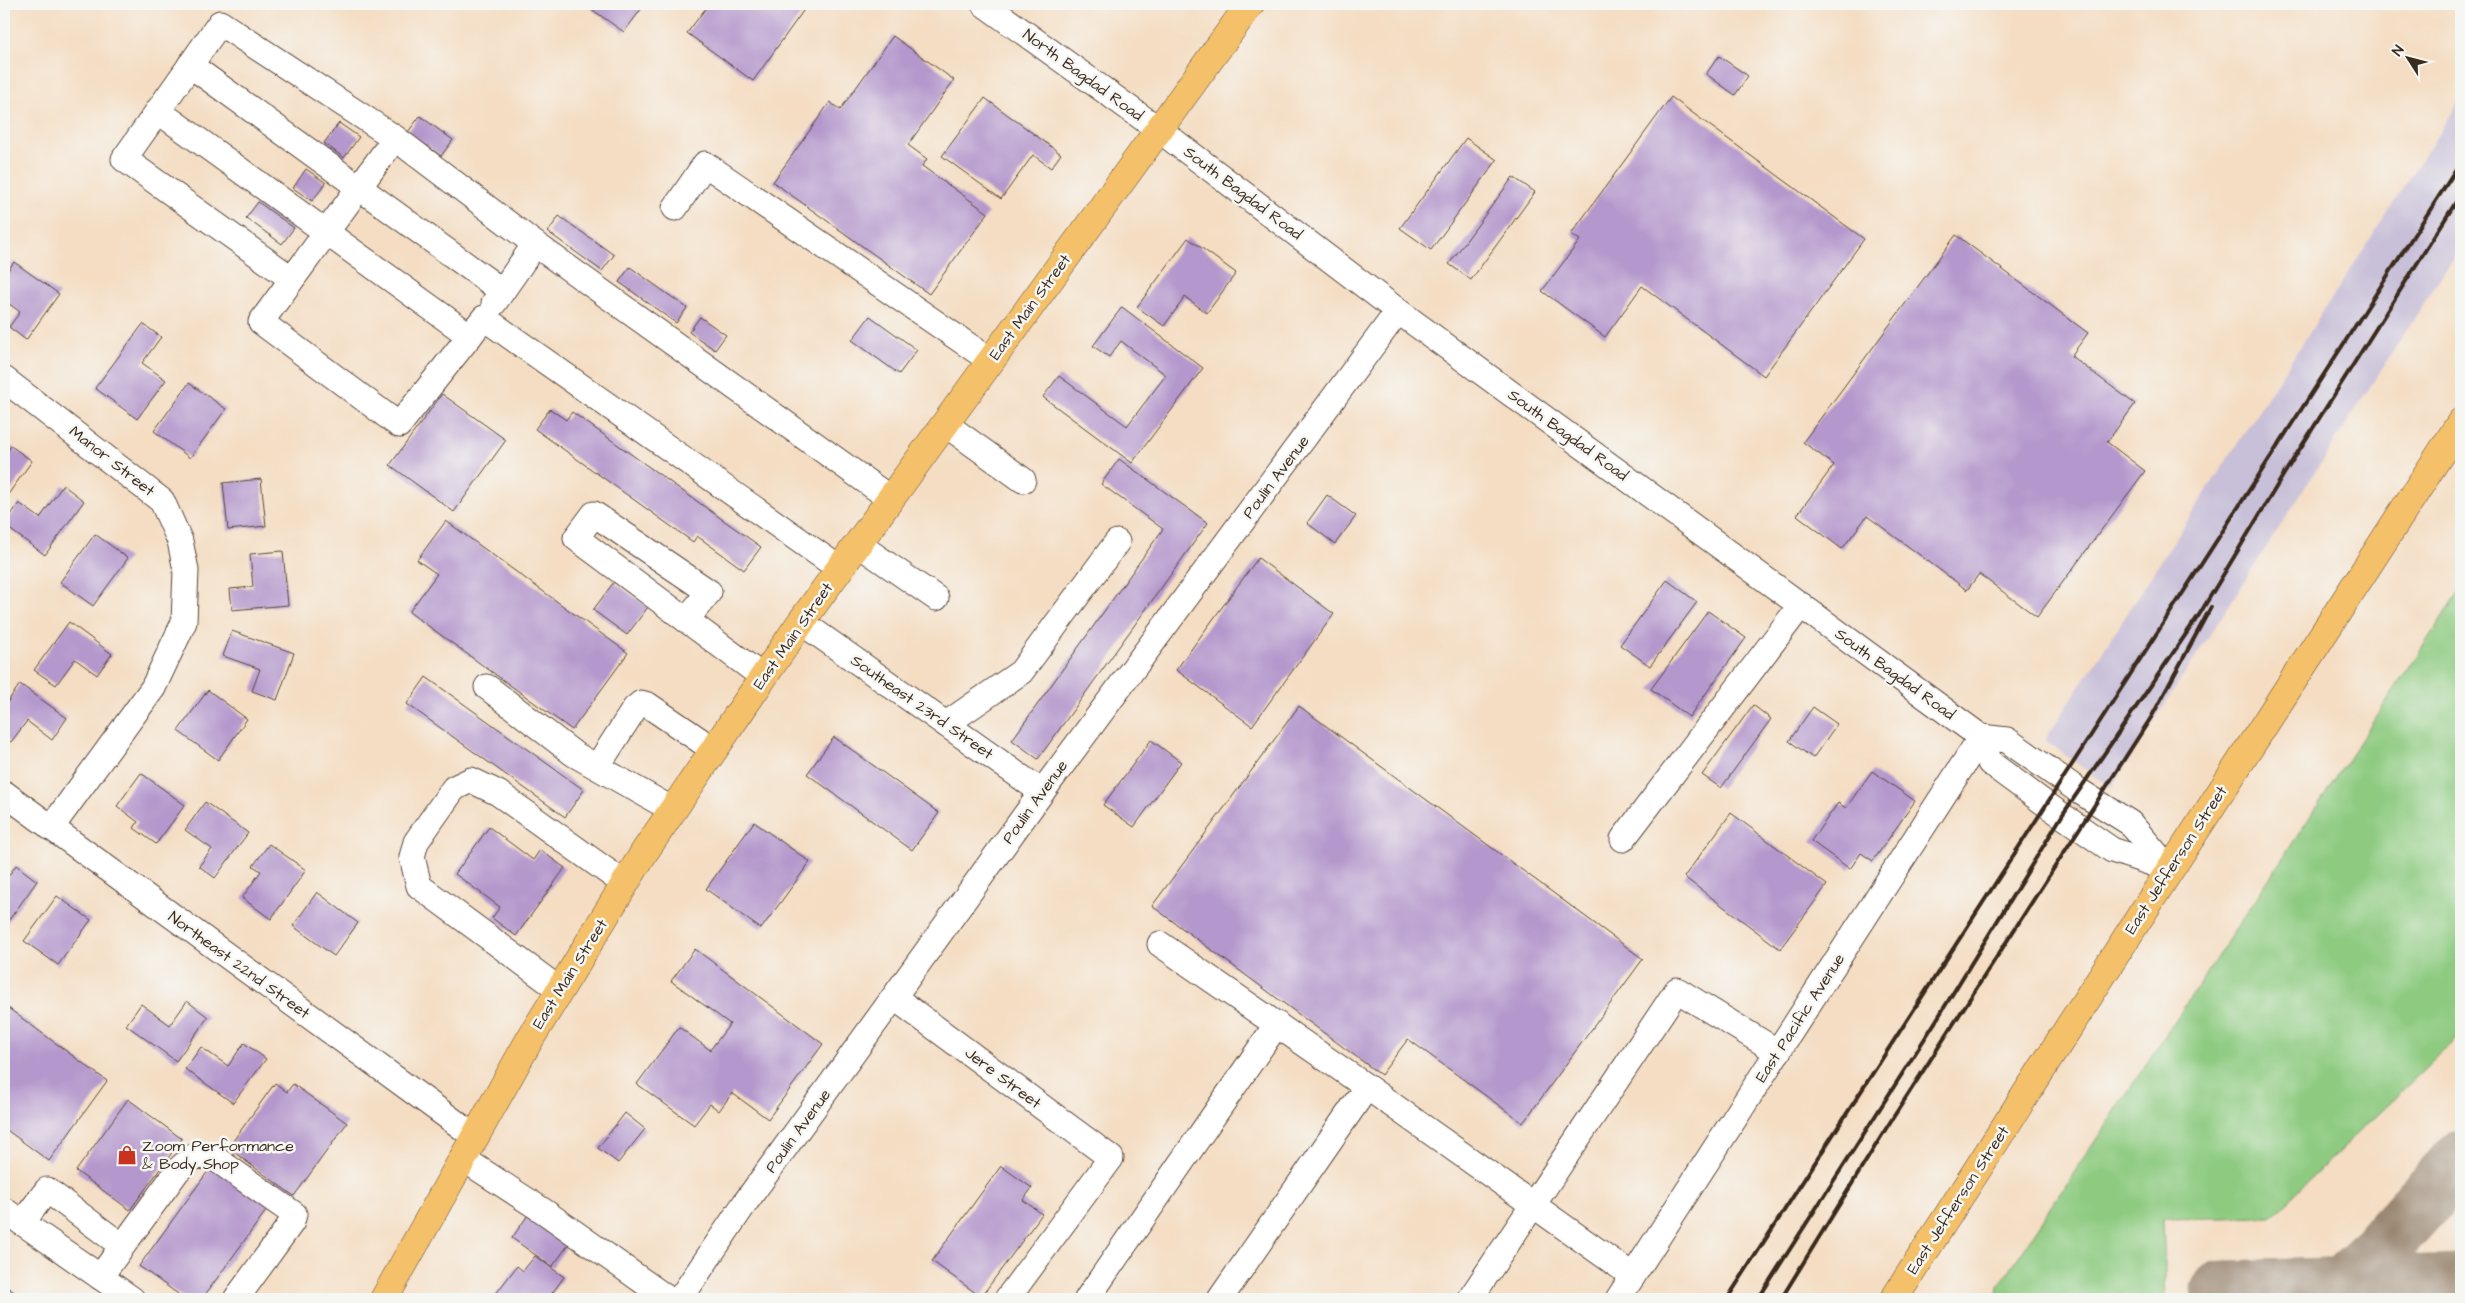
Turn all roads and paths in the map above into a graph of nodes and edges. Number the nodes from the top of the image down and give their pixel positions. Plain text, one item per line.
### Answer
1 (984, 4) edge
2 (1250, 4) edge
3 (190, 66) junction
4 (158, 111) junction
5 (1158, 129) junction
6 (394, 138) junction
7 (359, 187) junction
8 (676, 208) dead end
9 (326, 232) junction
10 (535, 244) junction
11 (292, 279) junction
12 (502, 291) junction
13 (1398, 311) junction
14 (477, 327) junction
15 (991, 361) junction
16 (4, 379) edge
17 (2461, 422) edge
18 (945, 424) junction
19 (1023, 480) dead end
20 (891, 499) junction
21 (1117, 542) dead end
22 (858, 544) junction
23 (840, 569) junction
24 (936, 598) dead end
25 (1801, 605) junction
26 (686, 620) junction
27 (801, 622) junction
28 (763, 677) junction
29 (487, 687) dead end
30 (946, 724) junction
31 (1982, 736) junction
32 (714, 750) junction
33 (597, 766) junction
34 (1042, 792) junction
35 (4, 793) edge
36 (673, 810) junction
37 (51, 828) junction
38 (1623, 839) dead end
39 (2170, 870) junction
40 (625, 884) junction
41 (1160, 944) dead end
42 (560, 990) junction
43 (895, 998) junction
44 (1277, 1024) junction
45 (1778, 1052) junction
46 (1367, 1087) junction
47 (468, 1147) junction
48 (1533, 1205) junction
49 (12, 1216) edge
50 (122, 1246) junction
51 (1633, 1276) junction
52 (100, 1277) junction
53 (389, 1297) edge
54 (132, 1299) edge
55 (236, 1299) edge
56 (668, 1299) edge
57 (680, 1299) edge
58 (1007, 1299) edge
59 (1087, 1299) edge
60 (1220, 1299) edge
61 (1470, 1299) edge
62 (1618, 1299) edge
63 (1894, 1299) edge

1 - 5 street, North Bagdad Road
2 - 5 main road, East Main Street
3 - 4 street
3 - 6 street
3 - 7 street
4 - 9 street
4 - 11 street
5 - 13 street, South Bagdad Road
5 - 15 main road, East Main Street
6 - 7 street
6 - 10 street
7 - 9 street
7 - 12 street
8 - 15 street
9 - 11 street
9 - 14 street
10 - 12 street
10 - 20 street
11 - 14 street
12 - 14 street
13 - 25 street, South Bagdad Road
13 - 34 street, Poulin Avenue
14 - 23 street
15 - 18 main road, East Main Street
16 - 37 street, Manor Street
17 - 39 main road, East Jefferson Street
18 - 19 street
18 - 20 main road, East Main Street
20 - 22 main road, East Main Street
21 - 30 street
22 - 23 main road, East Main Street
22 - 24 street
23 - 27 main road, East Main Street
25 - 31 street, South Bagdad Road
25 - 38 street
26 - 26 street
26 - 28 street
27 - 28 main road, East Main Street
27 - 30 street, Southeast 23rd Street
28 - 32 main road, East Main Street
29 - 33 street
30 - 34 street, Southeast 23rd Street
31 - 39 street
31 - 45 street, East Pacific Avenue
32 - 33 street
32 - 36 main road, East Main Street
33 - 36 street
34 - 43 street, Poulin Avenue
35 - 37 street, Northeast 22nd Street
36 - 40 main road, East Main Street
37 - 47 street, Northeast 22nd Street
39 - 63 main road, East Jefferson Street
40 - 42 main road, East Main Street
40 - 42 street
41 - 44 street
42 - 47 main road, East Main Street
43 - 57 street, Poulin Avenue
43 - 58 street, Jere Street
44 - 46 street
44 - 59 street
45 - 48 street
45 - 51 street, East Pacific Avenue
46 - 48 street
46 - 60 street
47 - 53 main road, East Main Street
47 - 56 street, Northeast 22nd Street
48 - 51 street
48 - 61 street
49 - 50 street
49 - 52 street
50 - 52 street
50 - 55 street
51 - 62 street, East Pacific Avenue
52 - 54 street

